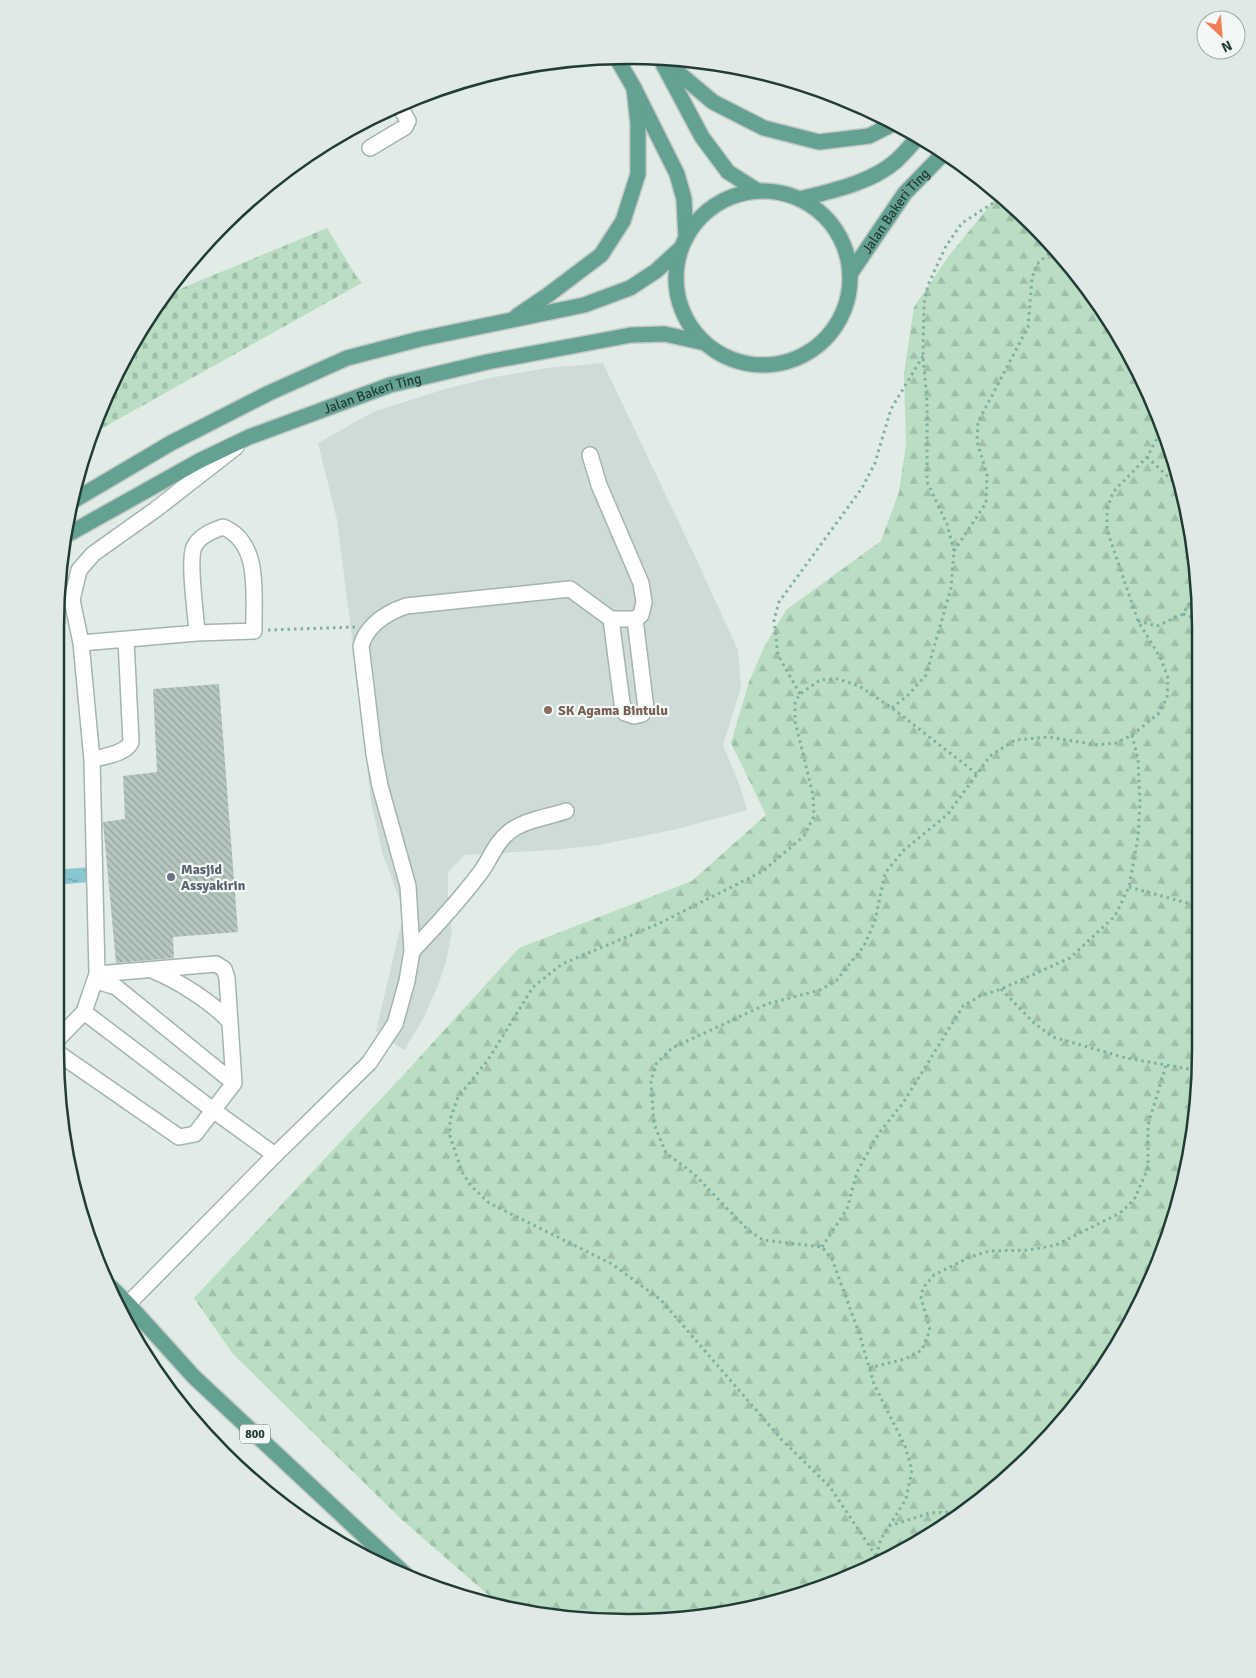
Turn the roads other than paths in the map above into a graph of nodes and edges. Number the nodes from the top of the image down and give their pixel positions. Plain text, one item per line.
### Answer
1 (620, 64) edge
2 (664, 65) edge
3 (669, 65) edge
4 (634, 88) junction
5 (402, 111) edge
6 (887, 127) edge
7 (914, 142) edge
8 (370, 148) dead end
9 (939, 158) edge
10 (758, 191) junction
11 (800, 199) junction
12 (683, 244) junction
13 (850, 274) junction
14 (512, 320) junction
15 (705, 343) junction
16 (249, 437) junction
17 (590, 455) dead end
18 (80, 497) edge
19 (73, 532) edge
20 (65, 597) edge
21 (72, 600) junction
22 (611, 619) junction
23 (635, 619) junction
24 (197, 633) junction
25 (126, 640) junction
26 (80, 643) junction
27 (92, 760) junction
28 (566, 811) dead end
29 (412, 952) junction
30 (150, 970) junction
31 (97, 978) junction
32 (84, 1012) junction
33 (229, 1021) junction
34 (64, 1033) edge
35 (64, 1056) edge
36 (234, 1083) junction
37 (213, 1110) junction
38 (275, 1155) junction
39 (120, 1296) edge
40 (128, 1304) junction
41 (393, 1562) edge

1 - 4 main road
2 - 10 main road
3 - 6 main road
4 - 12 main road
4 - 14 main road
5 - 8 street
7 - 11 main road
9 - 13 main road, Jalan Bakeri Ting
10 - 11 main road
10 - 12 main road
11 - 13 main road
12 - 14 main road
12 - 15 main road
13 - 15 main road
14 - 18 main road
15 - 16 main road, Jalan Bakeri Ting
16 - 19 main road, Jalan Bakeri Ting
16 - 21 street
17 - 23 street
20 - 21 street
21 - 26 street
22 - 23 street
22 - 23 street
22 - 29 street
24 - 24 street
24 - 25 street
25 - 26 street
25 - 27 street
26 - 27 street
27 - 31 street
28 - 29 street
29 - 38 street
30 - 31 street
30 - 33 street
30 - 33 street
31 - 32 street
31 - 36 street
32 - 34 street
32 - 37 street
33 - 36 street
35 - 37 street
36 - 37 street
37 - 38 street
38 - 40 street
39 - 40 main road, 800
40 - 41 main road, 800

